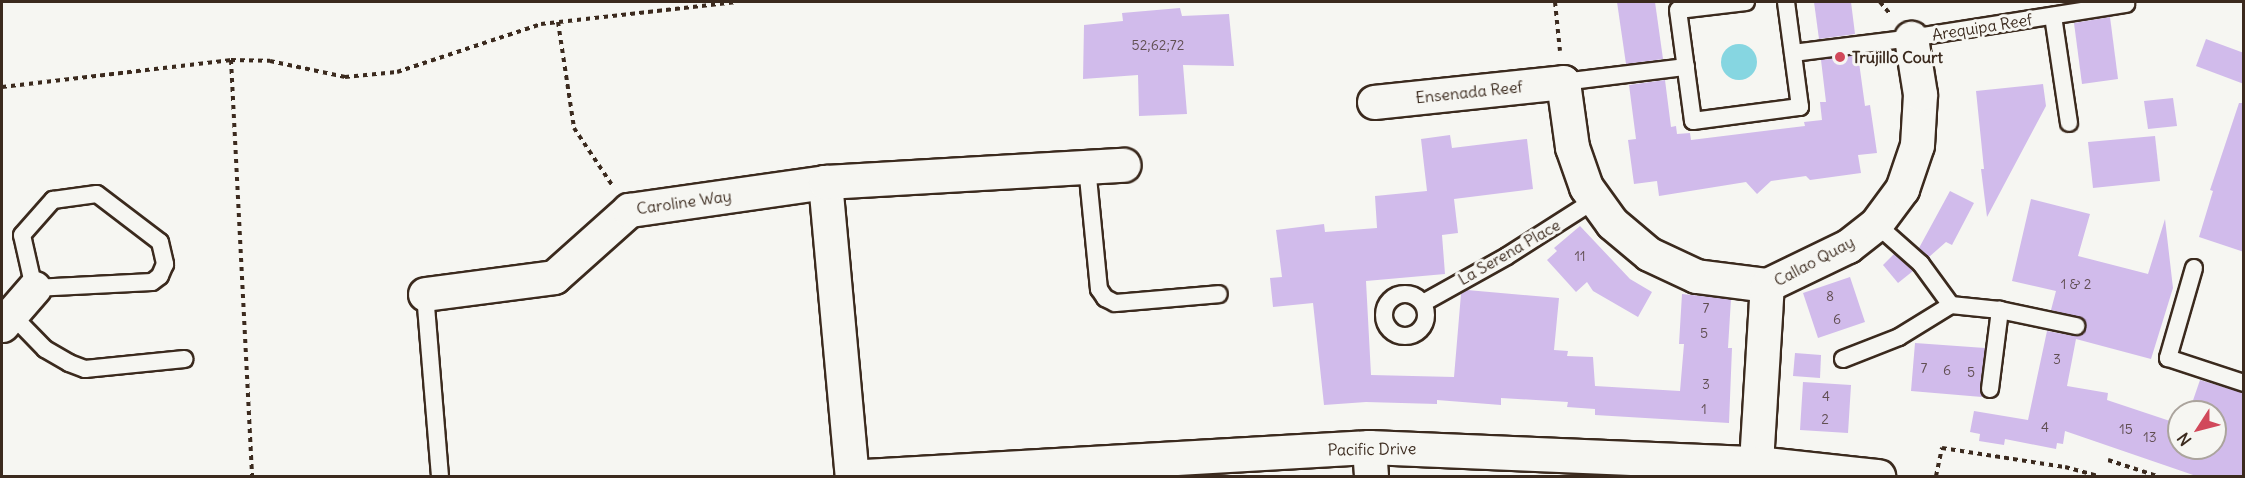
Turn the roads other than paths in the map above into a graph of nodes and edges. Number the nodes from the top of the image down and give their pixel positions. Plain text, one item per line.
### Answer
1 (1746, 2) edge
2 (1786, 2) edge
3 (2126, 4) dead end
4 (2053, 16) junction
5 (1911, 38) junction
6 (1793, 53) junction
7 (1686, 67) junction
8 (1563, 82) junction
9 (1374, 102) dead end
10 (2069, 123) dead end
11 (1124, 165) dead end
12 (1087, 167) junction
13 (825, 182) junction
14 (1595, 200) junction
15 (1876, 224) junction
16 (2194, 268) dead end
17 (1767, 285) junction
18 (34, 288) junction
19 (425, 294) joint
20 (1219, 294) dead end
21 (1423, 303) dead end
22 (1951, 305) junction
23 (2000, 310) junction
24 (6, 319) edge
25 (2076, 326) dead end
26 (185, 359) dead end
27 (1844, 359) dead end
28 (2244, 383) edge
29 (1990, 390) dead end
30 (1370, 462) edge
31 (1756, 463) junction
32 (440, 476) edge
33 (852, 477) edge
34 (865, 477) edge
35 (1878, 477) edge

1 - 7 lane
2 - 6 lane
3 - 4 lane, Arequipa Reef
4 - 5 lane, Arequipa Reef
4 - 10 lane, Arequipa Reef
5 - 6 lane
5 - 15 street, Callao Quay
6 - 7 lane
7 - 8 lane
8 - 9 street, Ensenada Reef
8 - 14 street, Callao Quay
11 - 12 street, Caroline Way
12 - 13 street, Caroline Way
12 - 20 lane
13 - 19 street, Caroline Way
13 - 33 street
14 - 17 street, Callao Quay
14 - 21 lane, La Serena Place
15 - 17 street, Callao Quay
15 - 22 lane
16 - 28 lane
17 - 31 street, Callao Quay
18 - 18 lane
18 - 24 street
19 - 32 lane
22 - 23 lane
22 - 27 lane
23 - 25 lane
23 - 29 lane
24 - 26 lane
30 - 31 street, Pacific Drive
30 - 34 street, Pacific Drive
31 - 35 street, Pacific Drive

